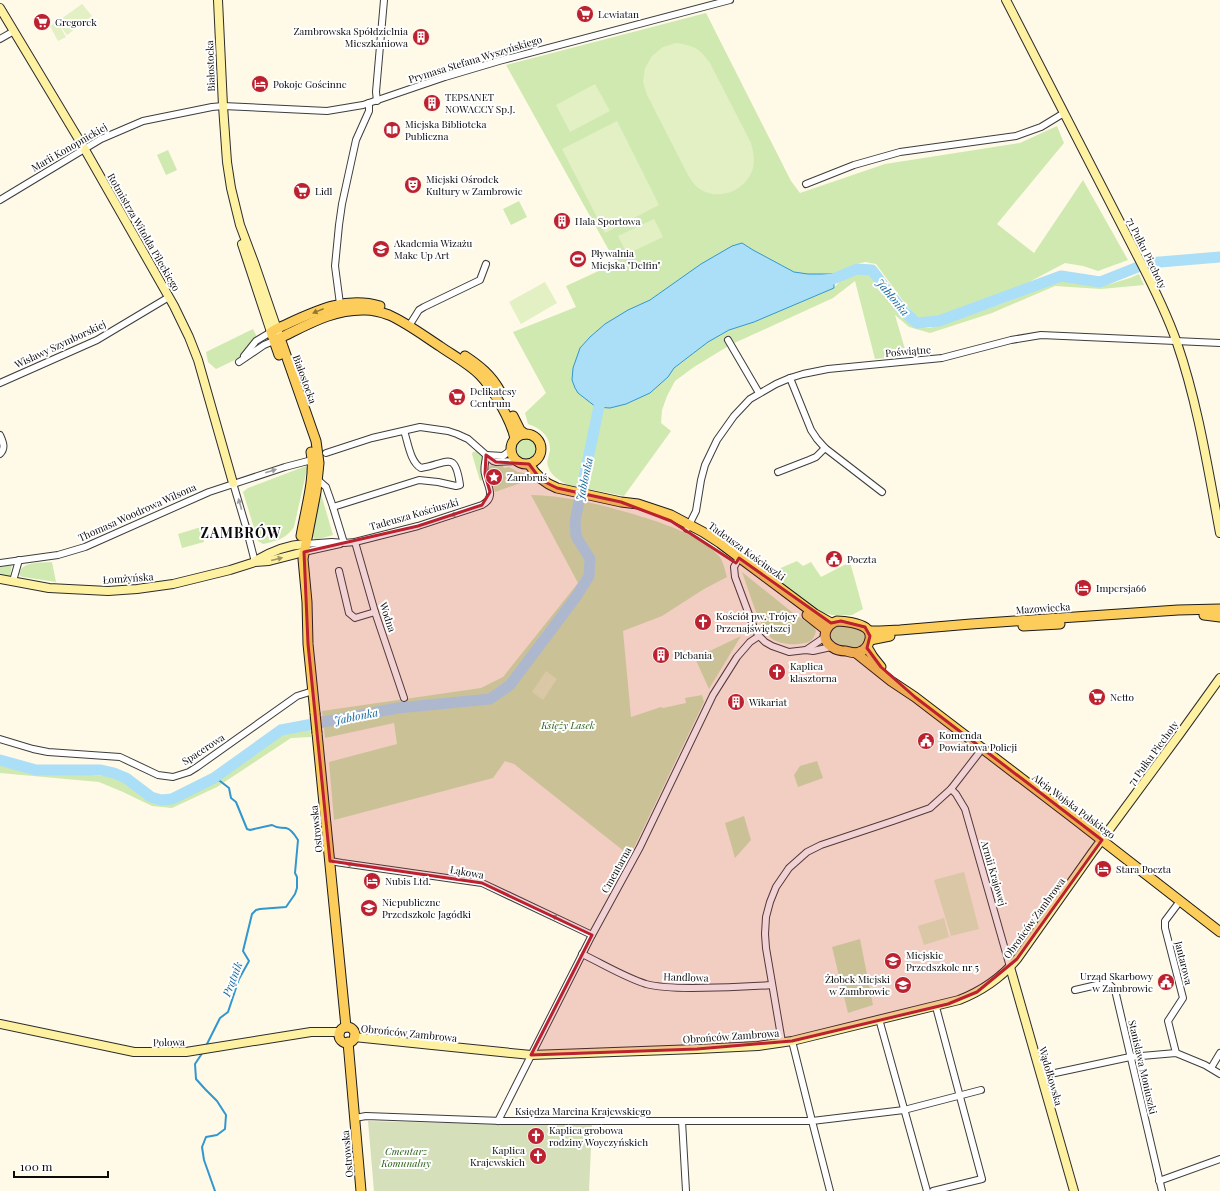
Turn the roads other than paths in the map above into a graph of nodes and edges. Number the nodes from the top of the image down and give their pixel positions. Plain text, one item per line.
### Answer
1 (218, 0) edge
2 (384, 0) edge
3 (730, 0) edge
4 (1006, 0) edge
5 (0, 8) edge
6 (14, 31) junction
7 (0, 39) edge
8 (377, 101) junction
9 (369, 103) junction
10 (222, 106) junction
11 (1064, 113) junction
12 (84, 148) junction
13 (806, 184) dead end
14 (0, 200) edge
15 (486, 264) dead end
16 (169, 297) junction
17 (340, 304) junction
18 (410, 324) junction
19 (275, 335) junction
20 (728, 340) dead end
21 (1176, 342) junction
22 (1220, 343) edge
23 (790, 378) junction
24 (0, 383) edge
25 (759, 393) junction
26 (404, 431) junction
27 (525, 434) junction
28 (0, 435) edge
29 (515, 439) junction
30 (825, 448) junction
31 (510, 450) junction
32 (326, 453) dead end
33 (0, 454) edge
34 (486, 455) junction
35 (516, 461) junction
36 (313, 462) junction
37 (533, 462) junction
38 (778, 472) dead end
39 (318, 480) junction
40 (233, 483) junction
41 (882, 492) dead end
42 (333, 507) junction
43 (688, 526) junction
44 (1220, 533) edge
45 (355, 542) junction
46 (344, 543) junction
47 (302, 548) junction
48 (253, 553) junction
49 (267, 554) junction
50 (19, 560) junction
51 (737, 560) junction
52 (255, 562) junction
53 (0, 563) edge
54 (339, 571) dead end
55 (0, 579) edge
56 (13, 581) junction
57 (1220, 609) edge
58 (375, 612) junction
59 (1220, 617) edge
60 (827, 630) junction
61 (869, 630) junction
62 (759, 636) junction
63 (869, 644) junction
64 (831, 647) junction
65 (806, 650) junction
66 (856, 653) junction
67 (1220, 678) edge
68 (313, 691) junction
69 (915, 697) junction
70 (404, 698) dead end
71 (0, 739) edge
72 (982, 750) junction
73 (951, 789) junction
74 (1102, 840) junction
75 (330, 860) junction
76 (1180, 901) junction
77 (1220, 932) edge
78 (592, 935) junction
79 (582, 954) junction
80 (1010, 967) junction
81 (772, 985) junction
82 (1075, 990) dead end
83 (936, 1006) junction
84 (879, 1020) junction
85 (0, 1024) edge
86 (343, 1030) junction
87 (351, 1040) junction
88 (792, 1041) junction
89 (782, 1042) junction
90 (1176, 1053) junction
91 (1220, 1053) edge
92 (531, 1055) junction
93 (1130, 1057) junction
94 (1211, 1068) junction
95 (1220, 1074) edge
96 (1041, 1076) junction
97 (980, 1090) dead end
98 (959, 1095) junction
99 (904, 1110) junction
100 (355, 1118) junction
101 (498, 1121) junction
102 (682, 1121) junction
103 (812, 1121) junction
104 (1220, 1158) edge
105 (1159, 1181) junction
106 (361, 1191) edge
107 (686, 1191) edge
108 (830, 1191) edge
109 (927, 1191) edge
110 (933, 1191) edge
111 (1074, 1191) edge
112 (1162, 1191) edge

1 - 10 street, Białostocka
2 - 8 street
3 - 8 street, Prymasa Stefana Wyszyńskiego
4 - 11 street, 71 Pułku Piechoty
5 - 6 street, Rotmistrza Witolda Pileckiego
6 - 7 street
6 - 12 street, Rotmistrza Witolda Pileckiego
8 - 9 street, Prymasa Stefana Wyszyńskiego
9 - 10 street, Prymasa Stefana Wyszyńskiego
9 - 17 street
10 - 12 street, Marii Konopnickiej
10 - 19 street, Białostocka
11 - 13 street
11 - 21 street, 71 Pułku Piechoty
12 - 14 street, Marii Konopnickiej
12 - 16 street, Rotmistrza Witolda Pileckiego
15 - 18 street
16 - 24 street, Wisławy Szymborskiej
16 - 40 street, Rotmistrza Witolda Pileckiego
17 - 18 main road
17 -> 19 main road
18 - 19 main road
18 - 27 main road
18 - 29 main road
19 - 19 street
19 - 36 main road, Białostocka
19 - 39 main road, Białostocka
20 - 25 street
21 - 22 street, Poświątne
21 - 23 street, Poświątne
21 - 44 street, 71 Pułku Piechoty
23 - 25 street, Poświątne
23 - 30 street
25 - 43 street, Poświątne
26 - 32 street
26 - 34 street
26 - 42 street
27 - 29 main road
27 - 37 main road
28 - 33 street
29 - 31 main road
30 - 38 street
30 - 41 street
31 - 34 street
31 - 35 main road
34 - 35 street
34 -> 45 street, Tadeusza Kościuszki
35 - 37 main road
40 -> 36 street, Thomasa Woodrowa Wilsona
36 - 47 main road, Białostocka
37 - 43 main road, Tadeusza Kościuszki
39 - 42 street
39 - 47 main road, Białostocka
48 -> 40 street
40 - 50 street, Thomasa Woodrowa Wilsona
42 - 46 street
43 - 51 main road, Tadeusza Kościuszki
45 - 46 street, Tadeusza Kościuszki
45 - 58 street, Wodna
46 - 47 street, Tadeusza Kościuszki
47 - 49 street, Łomżyńska
52 -> 47 street, Łomżyńska
47 - 68 main road, Ostrowska
48 - 49 street
48 - 52 street
49 - 52 street, Łomżyńska
50 - 53 street, Thomasa Woodrowa Wilsona
50 - 56 street
51 - 60 main road, Tadeusza Kościuszki
51 - 62 street
52 - 56 street, Łomżyńska
54 - 58 street
55 - 56 street, Łomżyńska
57 - 61 main road, Mazowiecka
58 - 70 street, Wodna
59 - 63 main road, Mazowiecka
60 - 61 main road
60 - 64 main road
60 - 65 street
61 - 63 main road
62 - 65 street
62 - 78 street, Cmentarna
63 - 66 main road
63 - 69 main road, Aleja Wojska Polskiego
64 - 65 street
64 - 66 main road
66 - 69 main road, Aleja Wojska Polskiego
67 - 74 street, 71 Pułku Piechoty
68 - 71 street, Spacerowa
68 - 75 main road, Ostrowska, bridge
69 - 72 main road, Aleja Wojska Polskiego
72 - 73 street
72 - 74 main road, Aleja Wojska Polskiego
73 - 80 street, Armii Krajowej
73 - 81 street
74 - 76 main road, Aleja Wojska Polskiego
74 - 80 street, Obrońców Zambrowa
78 -> 75 street, Łąkowa
75 - 86 main road, Ostrowska
76 - 77 main road, Aleja Wojska Polskiego
76 - 90 street, Jantarowa
78 - 79 street, Cmentarna
79 - 81 street, Handlowa
79 - 92 street, Cmentarna
80 - 83 street, Obrońców Zambrowa
80 - 96 street, Wądołkowska
81 - 89 street
82 - 93 street, Stanisława Moniuszki
83 - 84 street, Obrońców Zambrowa
83 - 98 street
84 - 88 street, Obrońców Zambrowa
84 - 99 street
85 - 86 street, Polowa
86 - 87 main road
87 - 92 street, Obrońców Zambrowa
87 - 100 main road, Ostrowska
88 - 89 street, Obrońców Zambrowa
88 - 103 street
89 - 92 street, Obrońców Zambrowa
90 - 93 street
90 - 94 street
91 - 94 street
92 - 101 street, Cmentarna
93 - 96 street
93 - 105 street, Stanisława Moniuszki
94 - 95 street
96 - 111 street, Wądołkowska
97 - 98 street, Księdza Marcina Krajewskiego
98 - 99 street, Księdza Marcina Krajewskiego
98 - 110 street
99 - 103 street, Księdza Marcina Krajewskiego
99 - 109 street
100 - 101 street, Księdza Marcina Krajewskiego
100 - 106 main road, Ostrowska
101 - 102 street, Księdza Marcina Krajewskiego
102 - 103 street, Księdza Marcina Krajewskiego
102 - 107 street
103 - 108 street
104 - 105 street
105 - 112 street, Stanisława Moniuszki

